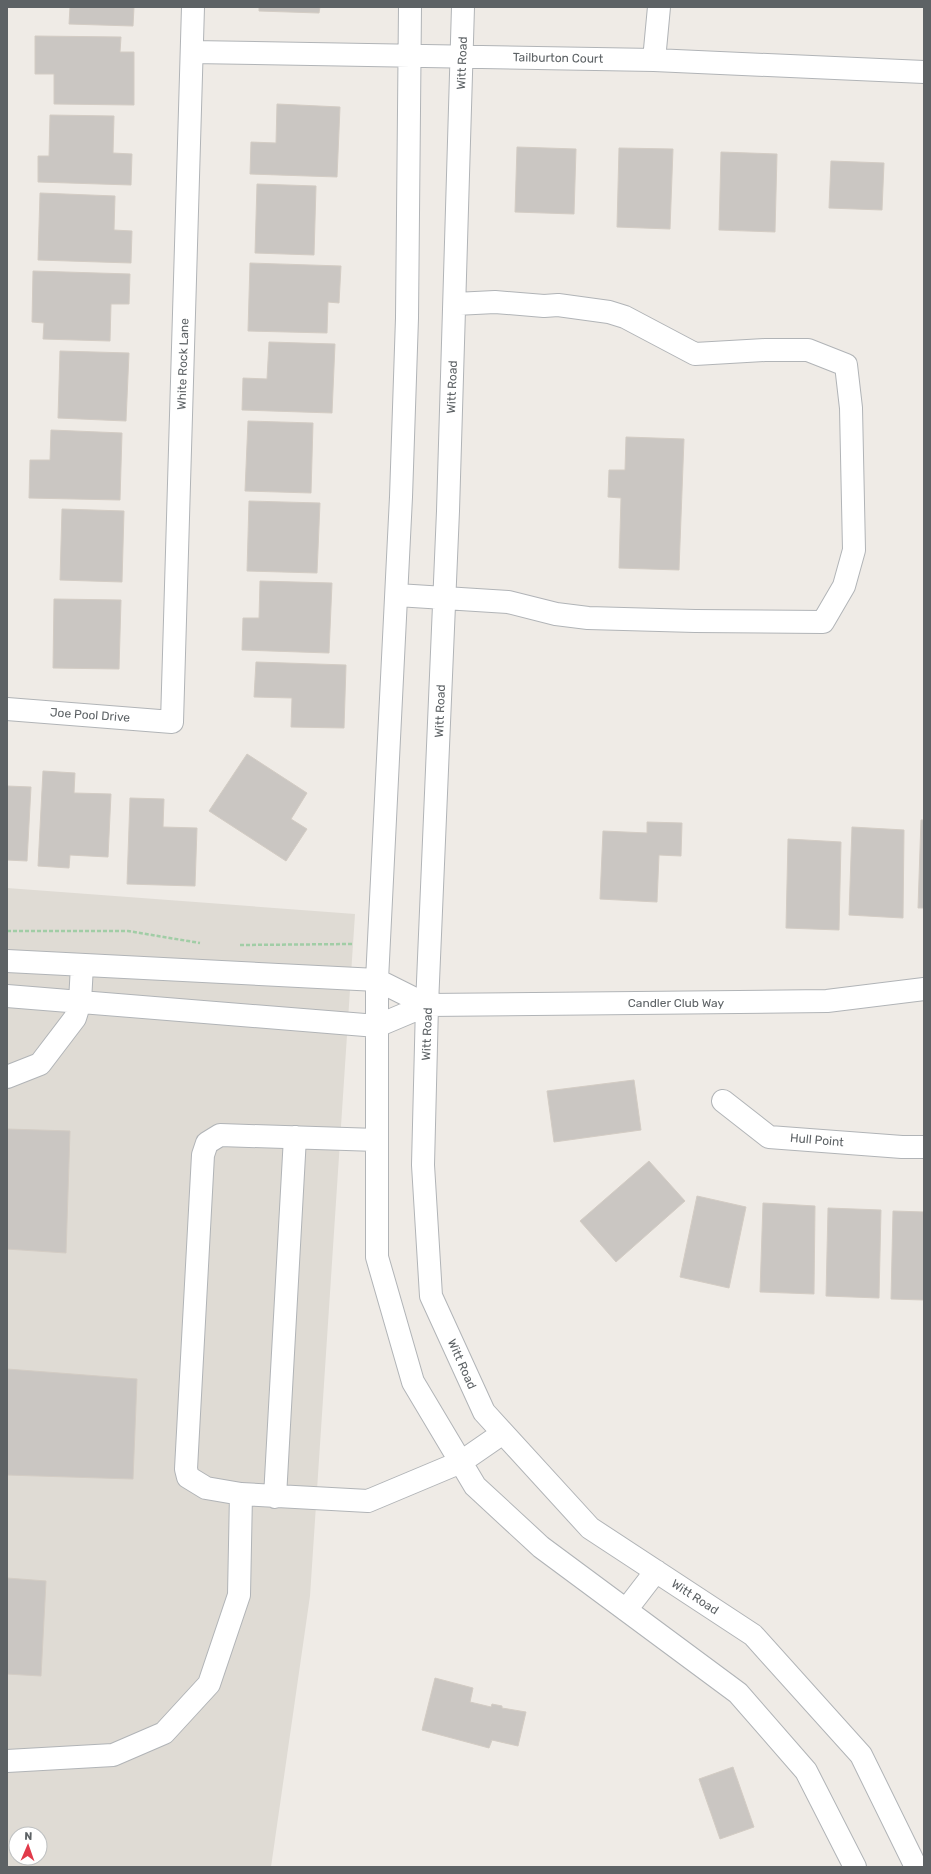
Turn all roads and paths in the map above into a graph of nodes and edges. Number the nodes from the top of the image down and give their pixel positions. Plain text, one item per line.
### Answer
1 (193, 7) edge
2 (410, 7) edge
3 (464, 7) edge
4 (659, 7) edge
5 (192, 52) junction
6 (409, 56) junction
7 (462, 56) junction
8 (654, 60) junction
9 (924, 72) edge
10 (455, 304) junction
11 (397, 595) junction
12 (444, 597) junction
13 (7, 709) edge
14 (172, 722) joint
15 (7, 931) edge
16 (204, 943) dead end
17 (357, 944) dead end
18 (238, 945) dead end
19 (7, 961) edge
20 (82, 965) junction
21 (377, 980) junction
22 (924, 989) edge
23 (7, 996) edge
24 (80, 1002) junction
25 (427, 1005) junction
26 (378, 1026) junction
27 (7, 1077) edge
28 (723, 1101) dead end
29 (295, 1137) junction
30 (377, 1140) junction
31 (924, 1147) edge
32 (503, 1433) junction
33 (461, 1462) junction
34 (241, 1494) junction
35 (275, 1496) junction
36 (656, 1571) junction
37 (626, 1610) junction
38 (7, 1761) edge
39 (855, 1867) edge
40 (916, 1867) edge

1 - 5 street, White Rock Lane
2 - 6 street
3 - 7 street, Witt Road
4 - 8 street
5 - 6 street, Tailburton Court
5 - 14 street, White Rock Lane
6 - 7 street, Tailburton Court
6 - 11 street
7 - 8 street, Tailburton Court
7 - 10 street, Witt Road
8 - 9 street, Tailburton Court
10 - 12 street, Witt Road
10 - 12 street
11 - 12 street
11 - 21 street
12 - 25 street, Witt Road
13 - 14 street, Joe Pool Drive
15 - 16 path
17 - 18 path
19 - 20 street
20 - 21 street
20 - 24 street
21 - 25 street
21 - 26 street
22 - 25 street, Candler Club Way
23 - 24 street
24 - 26 street
24 - 27 street
25 - 26 street
25 - 32 street, Witt Road
26 - 30 street
28 - 31 street, Hull Point
29 - 30 street
29 - 34 street
29 - 35 street
30 - 33 street
32 - 33 street
32 - 36 street, Witt Road
33 - 35 street
33 - 37 street
34 - 35 street
34 - 38 street
36 - 37 street
36 - 40 street, Witt Road
37 - 39 street

